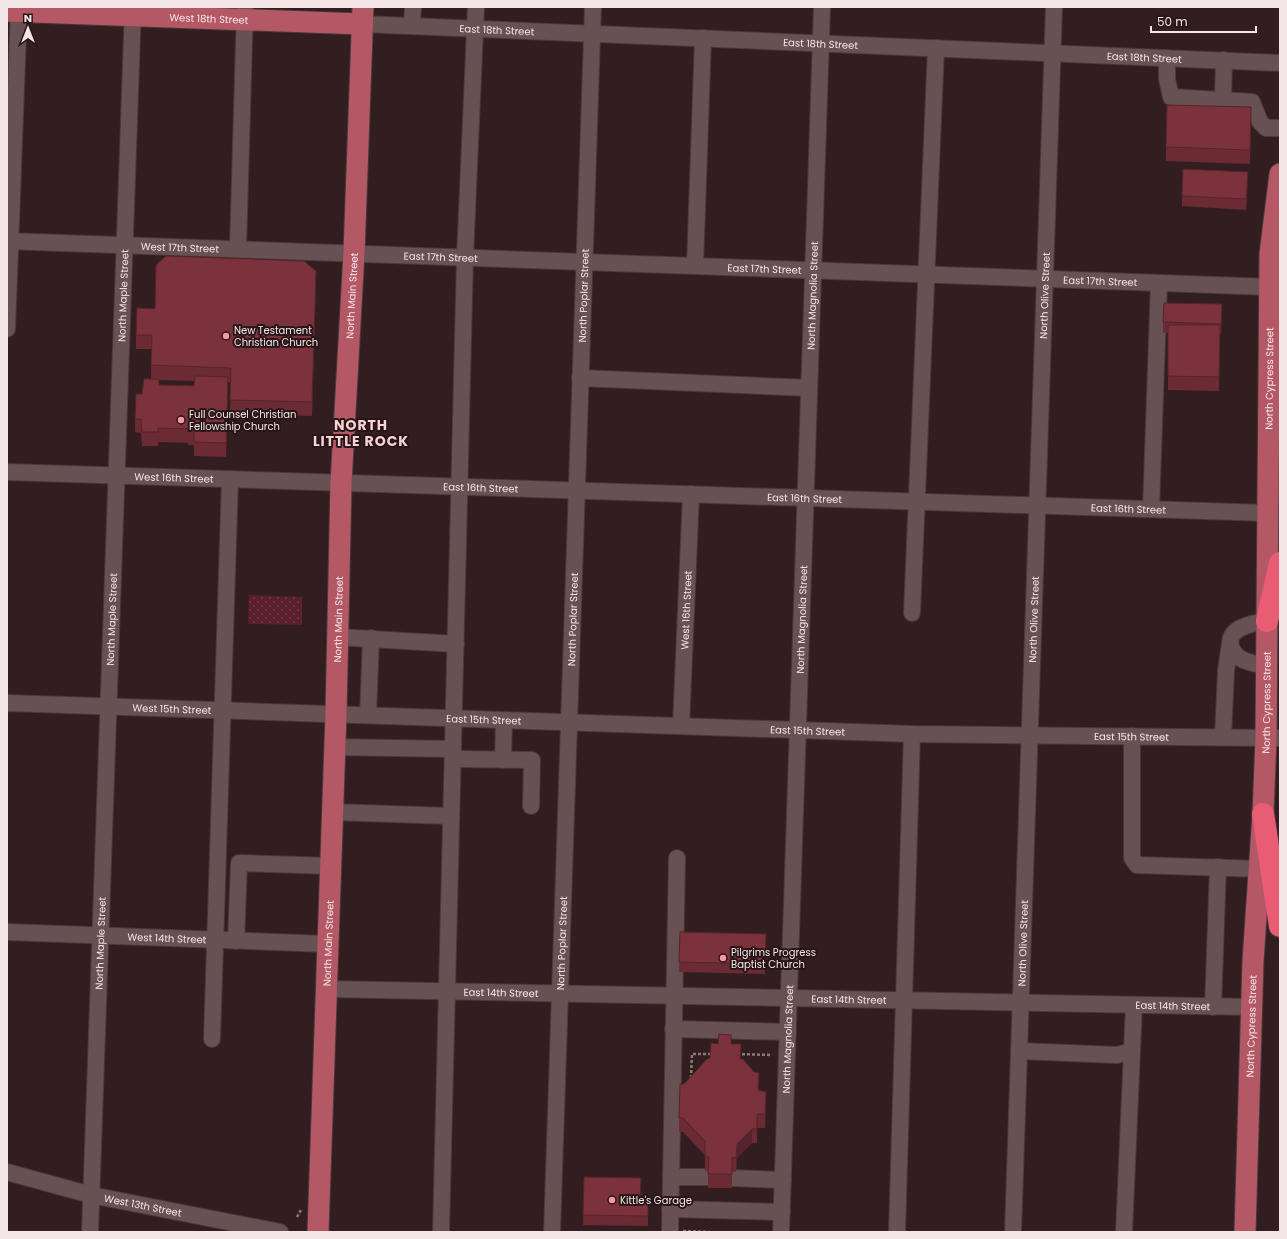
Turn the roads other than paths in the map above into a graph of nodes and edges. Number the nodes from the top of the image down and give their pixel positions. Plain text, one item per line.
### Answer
1 (413, 7) edge
2 (476, 7) edge
3 (593, 7) edge
4 (822, 7) edge
5 (1054, 7) edge
6 (15, 10) edge
7 (133, 11) edge
8 (245, 13) edge
9 (362, 15) edge
10 (412, 24) junction
11 (474, 28) junction
12 (592, 33) junction
13 (703, 38) junction
14 (821, 43) junction
15 (936, 48) junction
16 (1053, 53) junction
17 (1167, 58) junction
18 (1224, 60) junction
19 (1280, 63) edge
20 (1223, 100) junction
21 (1280, 128) edge
22 (1280, 174) edge
23 (9, 241) edge
24 (125, 244) junction
25 (238, 248) junction
26 (354, 253) junction
27 (465, 257) junction
28 (584, 261) junction
29 (695, 266) junction
30 (814, 270) junction
31 (926, 274) junction
32 (1045, 279) junction
33 (1159, 283) junction
34 (1270, 287) junction
35 (7, 329) edge
36 (580, 378) junction
37 (809, 388) junction
38 (7, 472) edge
39 (117, 476) junction
40 (230, 480) junction
41 (342, 483) junction
42 (460, 487) junction
43 (577, 491) junction
44 (691, 494) junction
45 (806, 498) junction
46 (917, 501) junction
47 (1038, 505) junction
48 (1151, 509) junction
49 (1267, 512) junction
50 (1280, 563) edge
51 (912, 613) dead end
52 (1267, 620) junction
53 (337, 637) junction
54 (371, 638) junction
55 (1230, 643) junction
56 (456, 644) junction
57 (1267, 666) junction
58 (7, 703) edge
59 (109, 706) junction
60 (223, 710) junction
61 (336, 714) junction
62 (368, 715) junction
63 (454, 718) junction
64 (504, 720) junction
65 (569, 722) junction
66 (681, 726) junction
67 (798, 730) junction
68 (912, 734) junction
69 (1030, 734) junction
70 (1132, 736) junction
71 (1223, 737) junction
72 (1273, 738) edge
73 (334, 747) junction
74 (457, 754) junction
75 (503, 760) junction
76 (531, 806) dead end
77 (332, 812) junction
78 (1263, 814) junction
79 (451, 816) junction
80 (676, 858) dead end
81 (330, 866) junction
82 (1218, 867) junction
83 (1260, 869) junction
84 (1280, 926) edge
85 (7, 932) edge
86 (101, 936) junction
87 (216, 940) junction
88 (236, 941) junction
89 (327, 944) junction
90 (326, 989) junction
91 (447, 992) junction
92 (560, 994) junction
93 (674, 996) junction
94 (789, 998) junction
95 (904, 1001) junction
96 (1021, 1003) junction
97 (1134, 1005) junction
98 (1213, 1007) junction
99 (1252, 1008) junction
100 (674, 1029) junction
101 (788, 1032) junction
102 (212, 1039) dead end
103 (1132, 1050) junction
104 (1019, 1052) junction
105 (7, 1172) edge
106 (671, 1177) junction
107 (709, 1177) edge
108 (732, 1178) edge
109 (782, 1180) junction
110 (91, 1195) junction
111 (670, 1209) junction
112 (782, 1212) junction
113 (670, 1231) edge
114 (90, 1232) edge
115 (280, 1232) edge
116 (318, 1232) edge
117 (441, 1232) edge
118 (552, 1232) edge
119 (781, 1232) edge
120 (897, 1232) edge
121 (1013, 1232) edge
122 (1124, 1232) edge
123 (1245, 1232) edge

1 - 10 street
2 - 11 street
3 - 12 street, North Poplar Street
4 - 14 street, North Magnolia Street
5 - 16 street, North Olive Street
6 - 7 main road, West 18th Street
6 - 23 street
7 - 8 main road, West 18th Street
7 - 24 street, North Maple Street
8 - 9 main road, West 18th Street
8 - 25 street
9 - 10 street, East 18th Street
9 - 26 main road, North Main Street
10 - 11 street, East 18th Street
11 - 12 street, East 18th Street
11 - 27 street
12 - 13 street, East 18th Street
12 - 28 street, North Poplar Street
13 - 14 street, East 18th Street
13 - 29 street
14 - 15 street, East 18th Street
14 - 30 street, North Magnolia Street
15 - 16 street, East 18th Street
15 - 31 street
16 - 17 street, East 18th Street
16 - 32 street, North Olive Street
17 - 18 street, East 18th Street
17 - 20 street
18 - 19 street, East 18th Street
18 - 20 street
20 - 21 street
22 - 34 main road, North Cypress Street
23 - 24 street, West 17th Street
23 - 35 street
24 - 25 street, West 17th Street
24 - 39 street, North Maple Street
25 - 26 street, West 17th Street
26 - 27 street, East 17th Street
26 - 41 main road, North Main Street
27 - 28 street, East 17th Street
27 - 42 street
28 - 29 street, East 17th Street
28 - 36 street, North Poplar Street
29 - 30 street, East 17th Street
30 - 31 street, East 17th Street
30 - 37 street, North Magnolia Street
31 - 32 street, East 17th Street
31 - 46 street
32 - 33 street, East 17th Street
32 - 47 street, North Olive Street
33 - 34 street, East 17th Street
33 - 48 street
34 - 49 main road, North Cypress Street
36 - 37 street
36 - 43 street, North Poplar Street
37 - 45 street, North Magnolia Street
38 - 39 street, West 16th Street
39 - 40 street, West 16th Street
39 - 59 street, North Maple Street
40 - 41 street, West 16th Street
40 - 60 street
41 - 42 street, East 16th Street
41 - 53 main road, North Main Street
42 - 43 street, East 16th Street
42 - 56 street
43 - 44 street, East 16th Street
43 - 65 street, North Poplar Street
44 - 45 street, East 16th Street
44 - 66 street, West 16th Street
45 - 46 street, East 16th Street
45 - 67 street, North Magnolia Street
46 - 47 street, East 16th Street
46 - 51 street
47 - 48 street, East 16th Street
47 - 69 street, North Olive Street
48 - 49 street, East 16th Street
49 - 52 main road, North Cypress Street
50 - 52 highway
52 - 55 street
52 - 57 main road, North Cypress Street
53 - 54 street
53 - 61 main road, North Main Street
54 - 56 street
54 - 62 street
55 - 57 street
55 - 71 street
56 - 63 street
57 - 72 main road, North Cypress Street
58 - 59 street, West 15th Street
59 - 60 street, West 15th Street
59 - 86 street, North Maple Street
60 - 61 street, West 15th Street
60 - 87 street
61 - 62 street, East 15th Street
61 - 73 main road, North Main Street
62 - 63 street, East 15th Street
63 - 64 street, East 15th Street
63 - 74 street
64 - 65 street, East 15th Street
64 - 75 street
65 - 66 street, East 15th Street
65 - 92 street, North Poplar Street
66 - 67 street, East 15th Street
67 - 68 street, East 15th Street
67 - 94 street, North Magnolia Street
68 - 69 street, East 15th Street
68 - 95 street
69 - 70 street, East 15th Street
69 - 96 street, North Olive Street
70 - 71 street, East 15th Street
70 - 82 street
71 - 72 street, East 15th Street
72 - 78 main road, North Cypress Street
73 - 74 street
73 - 77 main road, North Main Street
74 - 75 street
74 - 79 street
75 - 76 street
77 - 79 street
77 - 81 main road, North Main Street
78 - 83 main road, North Cypress Street
78 - 84 highway
79 - 91 street
80 - 93 street
81 - 88 street
81 - 89 main road, North Main Street
82 - 83 street
82 - 98 street
83 - 99 main road, North Cypress Street
85 - 86 street, West 14th Street
86 - 87 street, West 14th Street
86 - 110 street, North Maple Street
87 - 88 street, West 14th Street
87 - 102 street
88 - 89 street, West 14th Street
89 - 90 main road, North Main Street
90 - 91 street, East 14th Street
90 - 116 main road, North Main Street
91 - 92 street, East 14th Street
91 - 117 street
92 - 93 street, East 14th Street
92 - 118 street, North Poplar Street
93 - 94 street, East 14th Street
93 - 100 street
94 - 95 street, East 14th Street
94 - 101 street, North Magnolia Street
95 - 96 street, East 14th Street
95 - 120 street
96 - 97 street, East 14th Street
96 - 104 street, North Olive Street
97 - 98 street, East 14th Street
97 - 103 street
98 - 99 street, East 14th Street
99 - 123 main road, North Cypress Street
100 - 101 street
100 - 106 street
101 - 109 street, North Magnolia Street
103 - 104 street
103 - 122 street
104 - 121 street, North Olive Street
105 - 110 street, West 13th Street
106 - 107 street
106 - 111 street
108 - 109 street
109 - 112 street, North Magnolia Street
110 - 114 street, North Maple Street
110 - 115 street, West 13th Street
111 - 112 street
111 - 113 street
112 - 119 street, North Magnolia Street

